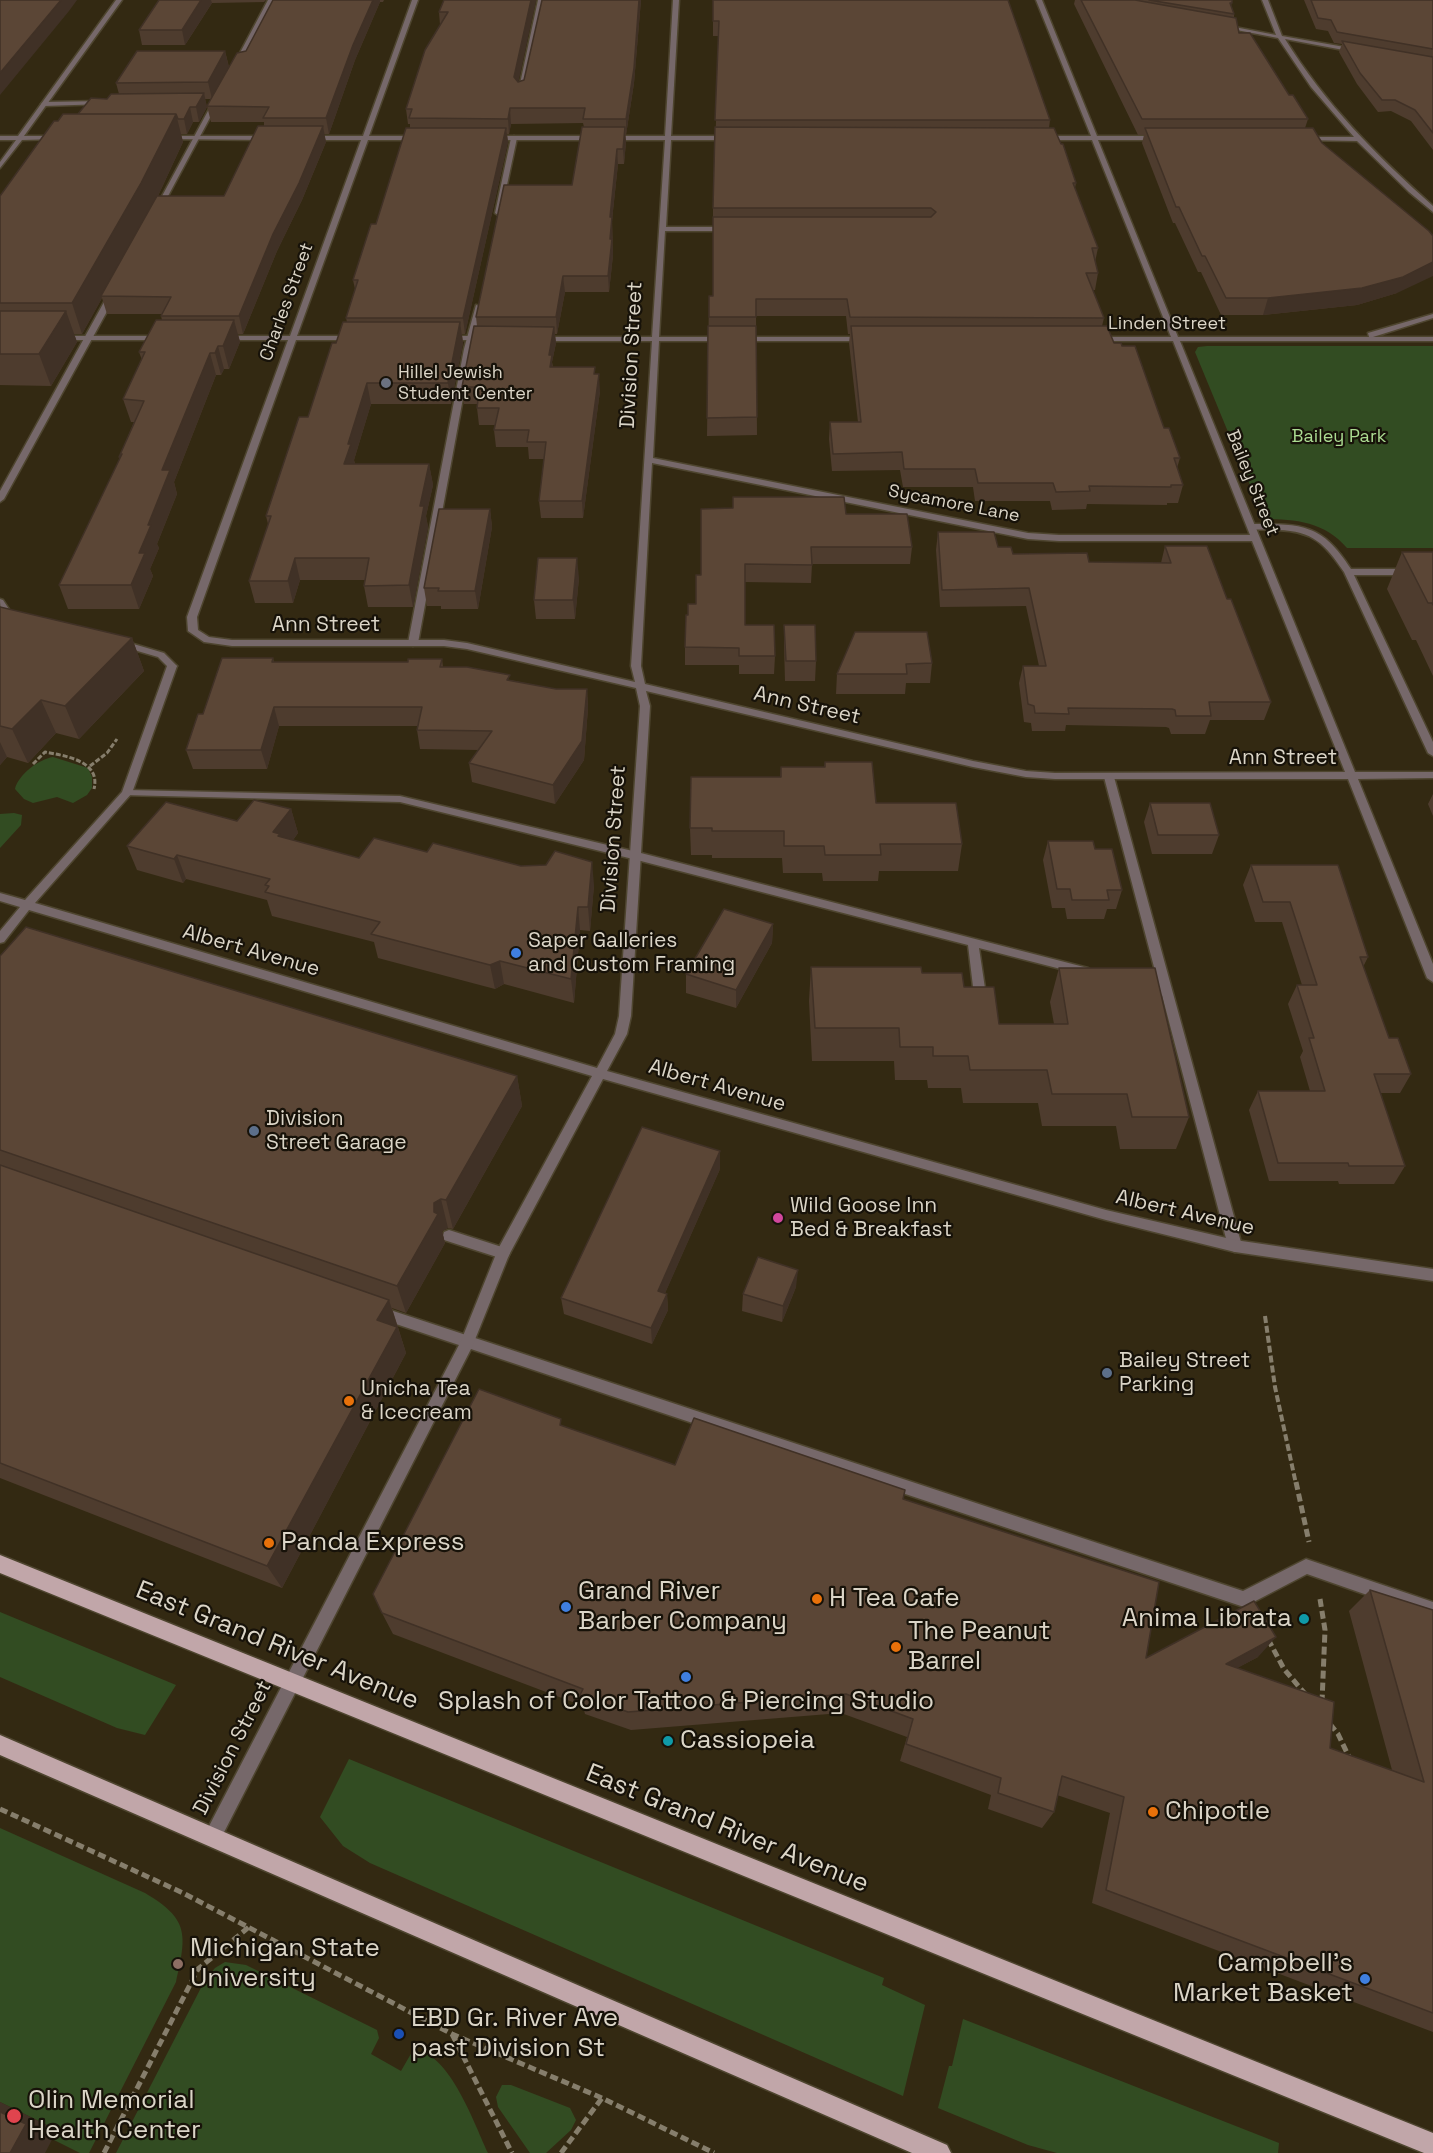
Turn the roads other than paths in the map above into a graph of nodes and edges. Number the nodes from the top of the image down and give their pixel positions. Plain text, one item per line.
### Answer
1 (119, 0) edge
2 (271, 0) edge
3 (415, 0) edge
4 (541, 0) edge
5 (676, 0) edge
6 (1040, 0) edge
7 (1265, 0) edge
8 (1216, 26) edge
9 (1280, 37) junction
10 (1359, 51) edge
11 (230, 75) edge
12 (521, 93) edge
13 (220, 94) edge
14 (107, 103) edge
15 (202, 103) edge
16 (214, 103) junction
17 (44, 104) junction
18 (0, 138) edge
19 (20, 138) junction
20 (59, 138) edge
21 (162, 138) edge
22 (196, 138) junction
23 (276, 138) edge
24 (298, 138) edge
25 (365, 138) junction
26 (429, 138) edge
27 (483, 138) edge
28 (514, 138) junction
29 (668, 138) junction
30 (738, 138) edge
31 (1039, 138) edge
32 (1095, 138) junction
33 (1161, 138) edge
34 (1290, 139) edge
35 (1358, 139) junction
36 (0, 166) edge
37 (1433, 210) edge
38 (150, 223) edge
39 (496, 225) edge
40 (662, 229) junction
41 (741, 229) edge
42 (118, 284) edge
43 (482, 293) edge
44 (1433, 316) edge
45 (53, 338) edge
46 (89, 338) junction
47 (172, 338) edge
48 (220, 338) edge
49 (291, 338) junction
50 (358, 338) edge
51 (437, 338) edge
52 (471, 338) junction
53 (494, 338) edge
54 (529, 339) edge
55 (656, 339) junction
56 (872, 339) edge
57 (1082, 339) edge
58 (1176, 339) junction
59 (1359, 339) junction
60 (1433, 339) edge
61 (649, 460) junction
62 (0, 499) edge
63 (1252, 526) junction
64 (1256, 538) junction
65 (1348, 572) junction
66 (1433, 572) edge
67 (0, 602) edge
68 (192, 617) joint
69 (21, 629) edge
70 (114, 642) edge
71 (412, 643) junction
72 (639, 684) junction
73 (1433, 753) edge
74 (1352, 775) junction
75 (1433, 775) edge
76 (1109, 777) junction
77 (127, 793) junction
78 (637, 855) junction
79 (0, 897) edge
80 (27, 906) junction
81 (0, 939) edge
82 (973, 942) junction
83 (1098, 974) edge
84 (1433, 978) edge
85 (1133, 983) edge
86 (1168, 992) junction
87 (980, 996) edge
88 (600, 1074) junction
89 (449, 1236) dead end
90 (1235, 1246) junction
91 (503, 1253) junction
92 (1433, 1275) edge
93 (365, 1308) edge
94 (467, 1343) junction
95 (0, 1564) edge
96 (1433, 1610) edge
97 (292, 1683) junction
98 (0, 1745) edge
99 (213, 1836) junction
100 (1433, 2145) edge
101 (939, 2153) edge

1 - 17 street
2 - 11 street
3 - 25 street, Charles Street
4 - 12 street
5 - 29 street, Division Street
6 - 32 street, Bailey Street
7 - 9 street
8 - 9 street
9 - 10 street
9 - 35 street
13 - 16 street
14 - 17 street
15 - 16 street
16 - 22 street
17 - 19 street
18 - 19 street
19 - 20 street
19 - 36 street
21 - 22 street
22 - 23 street
22 - 38 street
24 - 25 street
25 - 26 street
25 - 49 street, Charles Street
27 - 28 street
28 - 29 street
28 - 39 street
29 - 30 street
29 - 40 street, Division Street
31 - 32 street
32 - 33 street
32 - 58 street, Bailey Street
34 - 35 street
35 - 37 street
40 - 41 street
40 - 55 street, Division Street
42 - 46 street
43 - 52 street
44 - 59 street
45 - 46 street
46 - 47 street
46 - 62 street
48 - 49 street
49 - 50 street
49 - 68 street, Charles Street
51 - 52 street
52 - 53 street
52 - 71 street
54 - 55 street
55 - 56 street
55 - 61 street, Division Street
57 - 58 street, Linden Street
58 - 59 street, Linden Street
58 - 63 street, Bailey Street
59 - 60 street, Linden Street
61 - 64 street, Sycamore Lane
61 - 72 street, Division Street
63 - 64 street, Bailey Street
63 - 65 street
64 - 74 street, Bailey Street
65 - 66 street
65 - 73 street
67 - 69 street
68 - 71 street, Ann Street
70 - 77 street
71 - 72 street, Ann Street
72 - 76 street, Ann Street
72 - 78 street, Division Street
74 - 75 street, Ann Street
74 - 76 street, Ann Street
74 - 84 street, Bailey Street
76 - 86 street
77 - 78 street
77 - 80 street
78 - 82 street
78 - 88 street, Division Street
79 - 80 street, Albert Avenue
80 - 81 street
80 - 88 street, Albert Avenue
82 - 83 street
82 - 87 street
85 - 86 street
86 - 90 street
88 - 90 street, Albert Avenue
88 - 91 street, Division Street
89 - 91 street
90 - 92 street, Albert Avenue
91 - 94 street, Division Street
93 - 94 street
94 - 96 street
94 - 97 street, Division Street
95 - 97 main road, East Grand River Avenue
97 - 99 street, Division Street
97 - 100 main road, East Grand River Avenue
98 - 99 main road
99 - 101 main road

